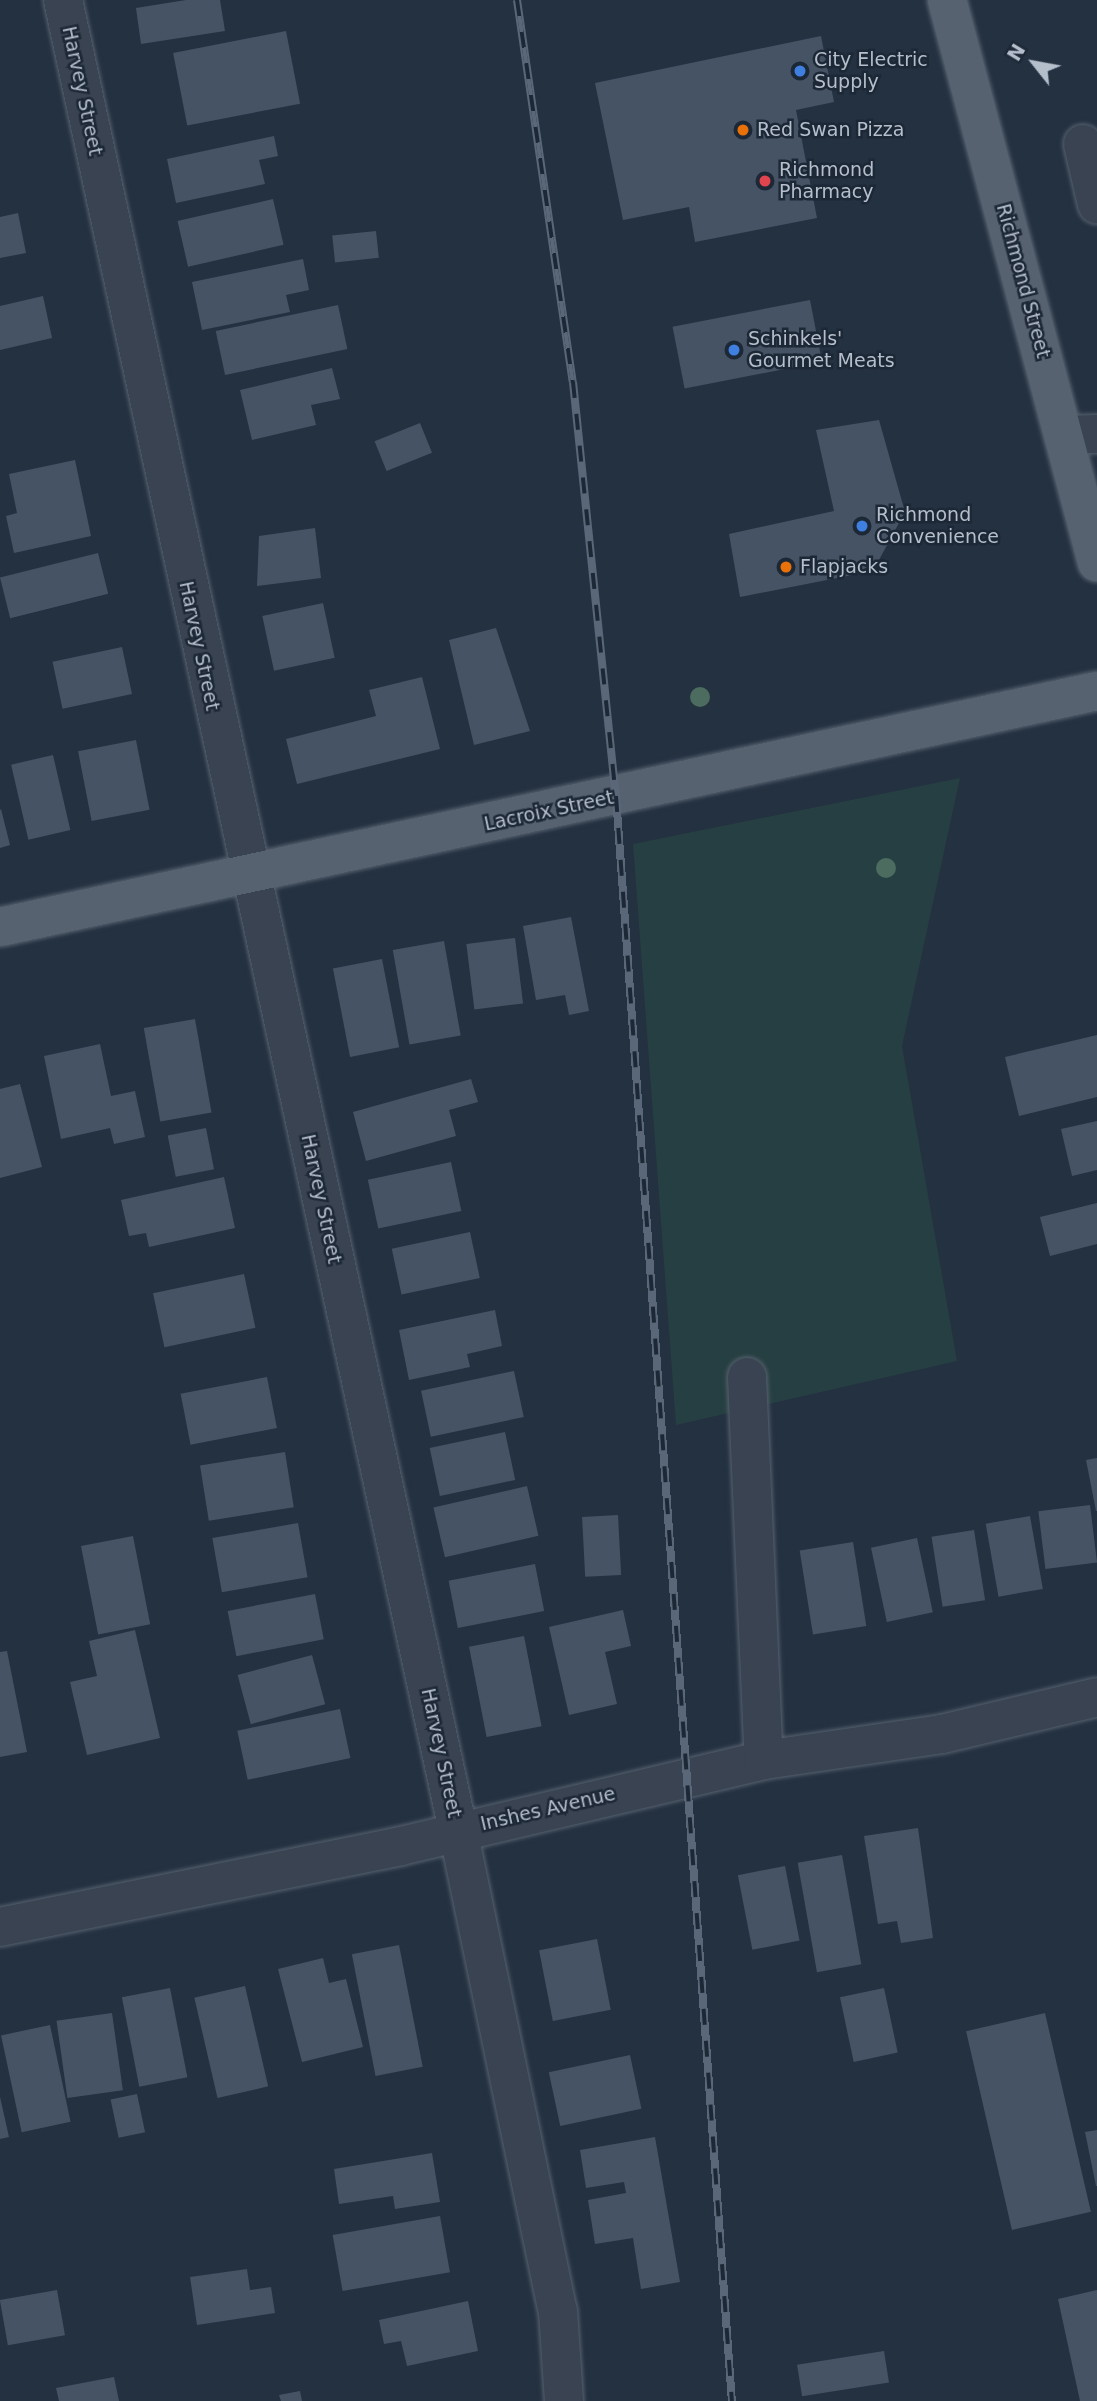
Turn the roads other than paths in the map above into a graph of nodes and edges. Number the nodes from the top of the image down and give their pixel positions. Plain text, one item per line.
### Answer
1 (63, 0) edge
2 (947, 0) edge
3 (1083, 144) dead end
4 (1097, 204) edge
5 (1081, 434) edge
6 (1097, 562) edge
7 (1097, 691) edge
8 (248, 874) junction
9 (0, 927) edge
10 (747, 1377) dead end
11 (1097, 1696) edge
12 (764, 1760) junction
13 (458, 1830) junction
14 (0, 1927) edge
15 (564, 2401) edge

1 - 8 street, Harvey Street
2 - 5 main road, Richmond Street
3 - 4 street
5 - 6 main road, Richmond Street
7 - 8 main road, Lacroix Street
8 - 9 main road, Lacroix Street
8 - 13 street, Harvey Street
10 - 12 street
11 - 12 street, Inshes Avenue
12 - 13 street, Inshes Avenue
13 - 14 street, Inshes Avenue
13 - 15 street, Harvey Street

